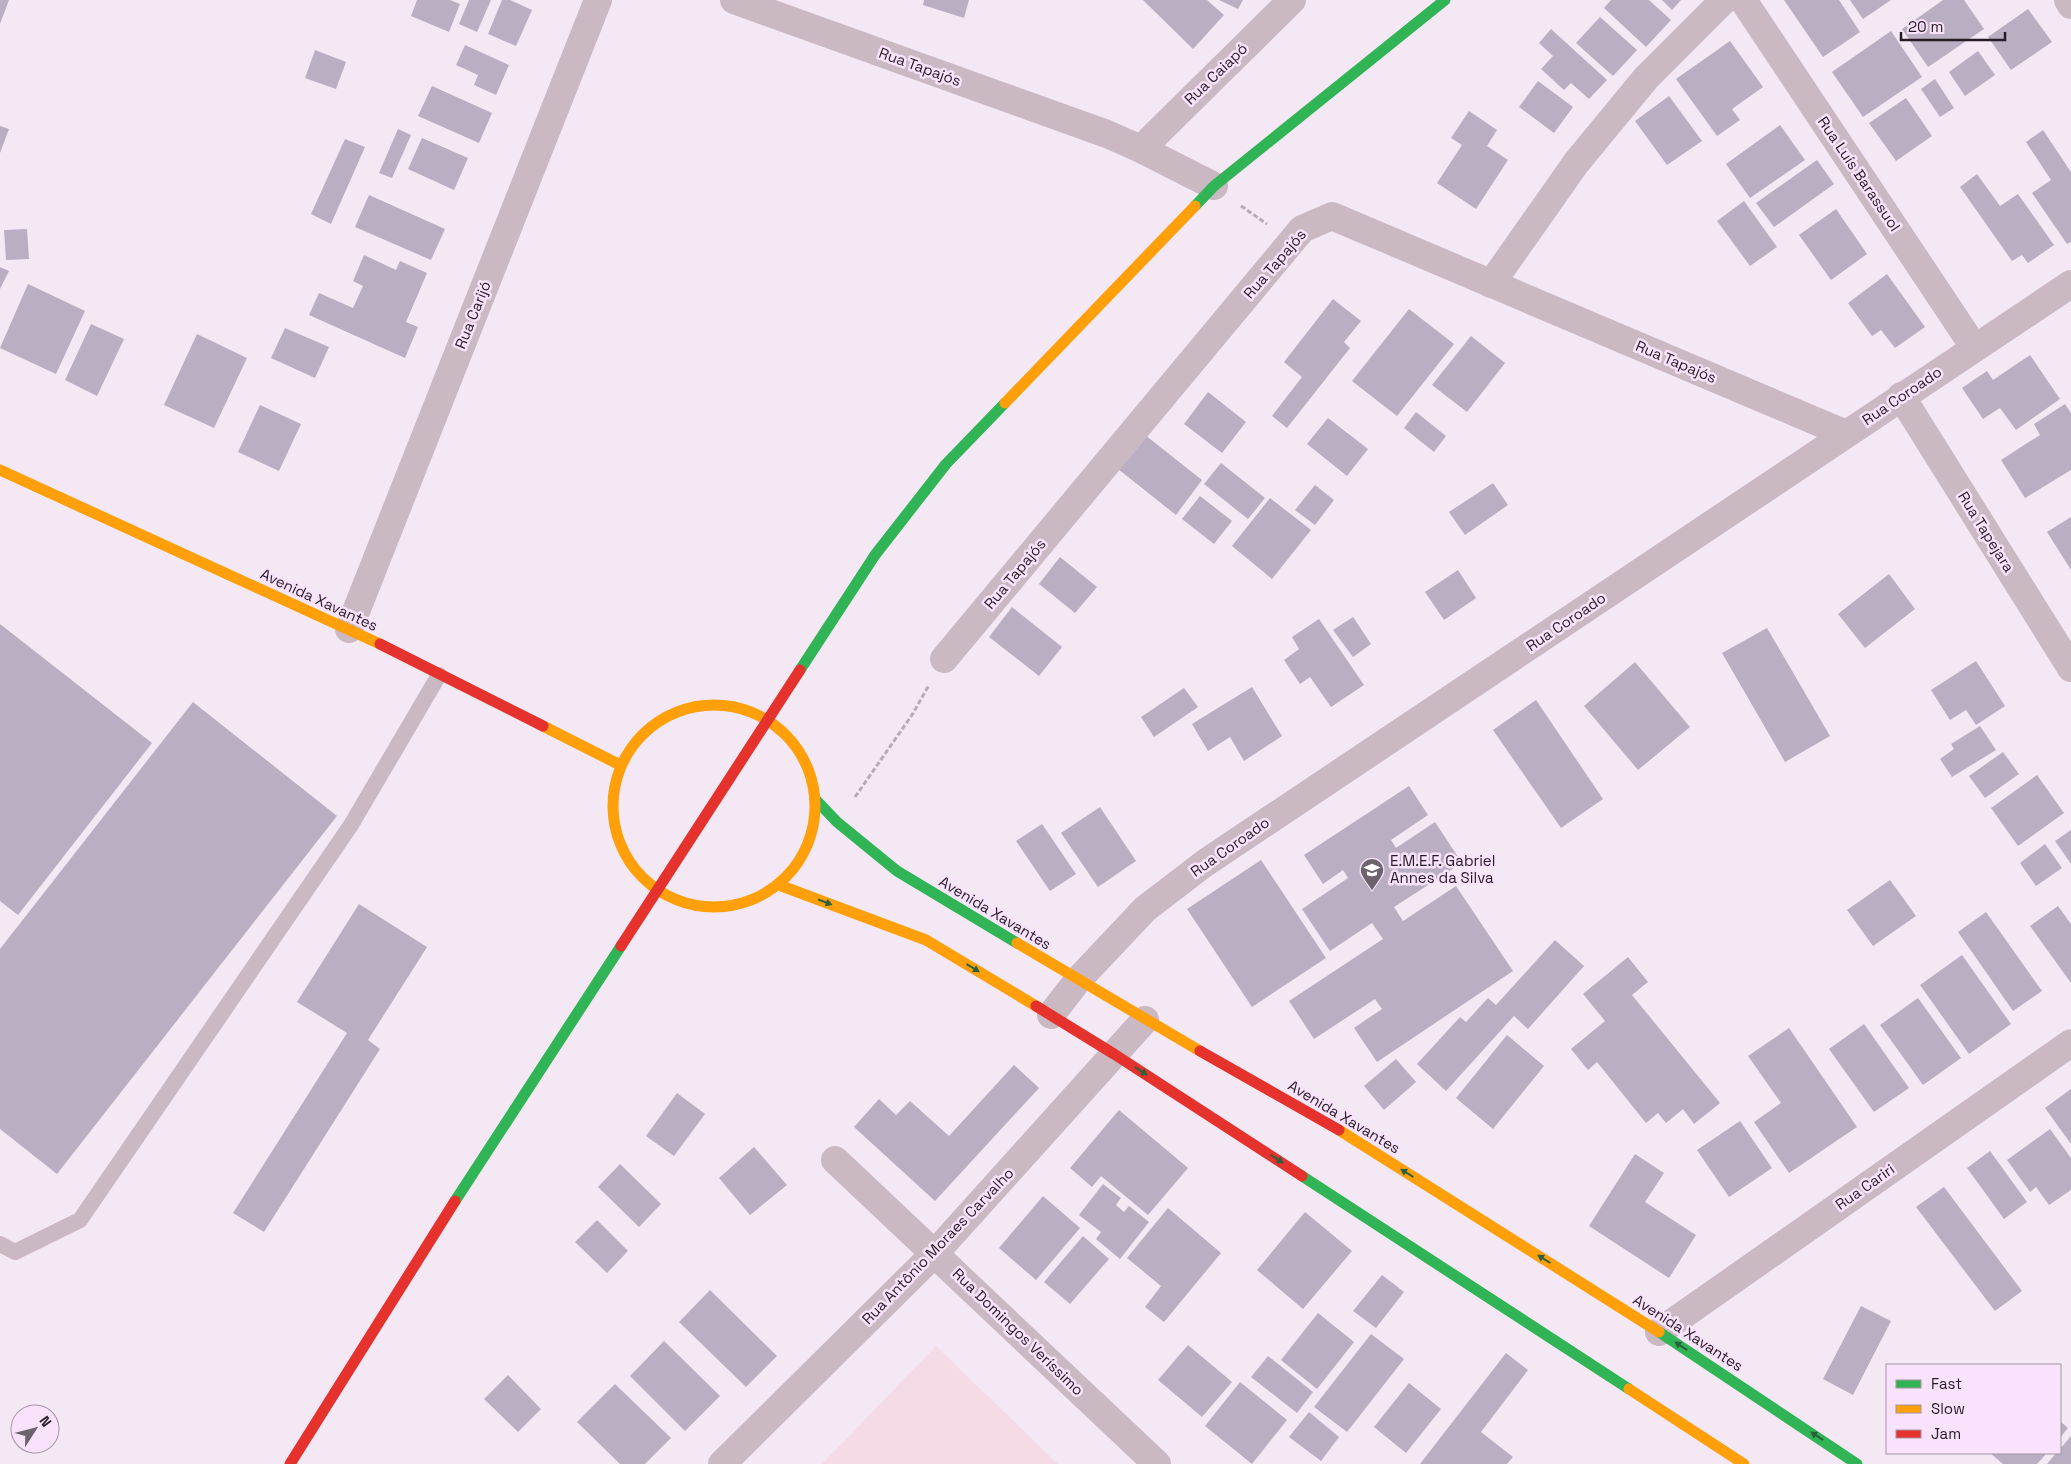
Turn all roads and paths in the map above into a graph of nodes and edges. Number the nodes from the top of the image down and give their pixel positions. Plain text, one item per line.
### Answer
1 (598, 0) edge
2 (734, 0) edge
3 (1292, 0) edge
4 (1445, 0) edge
5 (1724, 0) edge
6 (1743, 0) edge
7 (2068, 0) edge
8 (2071, 5) edge
9 (1141, 148) junction
10 (1214, 186) junction
11 (1491, 284) junction
12 (2071, 284) edge
13 (1974, 347) junction
14 (1902, 396) junction
15 (1846, 434) junction
16 (0, 470) edge
17 (349, 629) junction
18 (944, 659) joint
19 (2071, 668) edge
20 (439, 675) junction
21 (768, 719) junction
22 (620, 766) junction
23 (816, 800) junction
24 (837, 822) junction
25 (779, 885) junction
26 (656, 890) junction
27 (1078, 980) junction
28 (1051, 1015) junction
29 (1145, 1020) junction
30 (2071, 1043) edge
31 (1114, 1054) junction
32 (835, 1160) dead end
33 (0, 1244) edge
34 (935, 1253) junction
35 (1659, 1332) junction
36 (290, 1464) edge
37 (722, 1464) edge
38 (1157, 1464) edge
39 (1744, 1464) edge
40 (1857, 1464) edge

1 - 17 street, Rua Carijó
2 - 9 street, Rua Tapajós
3 - 9 street, Rua Caiapó
4 - 10 main road
5 - 11 street
6 - 13 street, Rua Luís Barassuol
7 - 8 street
9 - 10 street, Rua Tapajós
10 - 21 main road
11 - 15 street, Rua Tapajós
11 - 18 street, Rua Tapajós
12 - 13 street, Rua Coroado
13 - 14 street, Rua Coroado
14 - 15 street, Rua Coroado
14 - 19 street, Rua Tapejara
15 - 27 street, Rua Coroado
16 - 17 main road, Avenida Xavantes
17 - 20 main road, Avenida Xavantes
18 - 24 path
20 - 22 main road, Avenida Xavantes
20 - 33 lane
21 - 22 main road
21 - 23 main road
21 - 26 main road
22 - 26 main road
23 - 24 main road, Avenida Xavantes
23 - 25 main road
24 - 27 main road, Avenida Xavantes
25 - 26 main road
25 -> 28 main road
26 - 36 main road
27 - 28 street, Rua Coroado
27 - 29 main road, Avenida Xavantes
28 - 31 main road
29 - 31 street, Rua Antônio Moraes Carvalho
35 -> 29 main road, Avenida Xavantes
30 - 35 street, Rua Cariri
31 - 34 street, Rua Antônio Moraes Carvalho
31 -> 39 main road
32 - 34 street, Rua Domingos Veríssimo
34 - 37 street, Rua Antônio Moraes Carvalho
34 - 38 street, Rua Domingos Veríssimo
40 -> 35 main road, Avenida Xavantes

